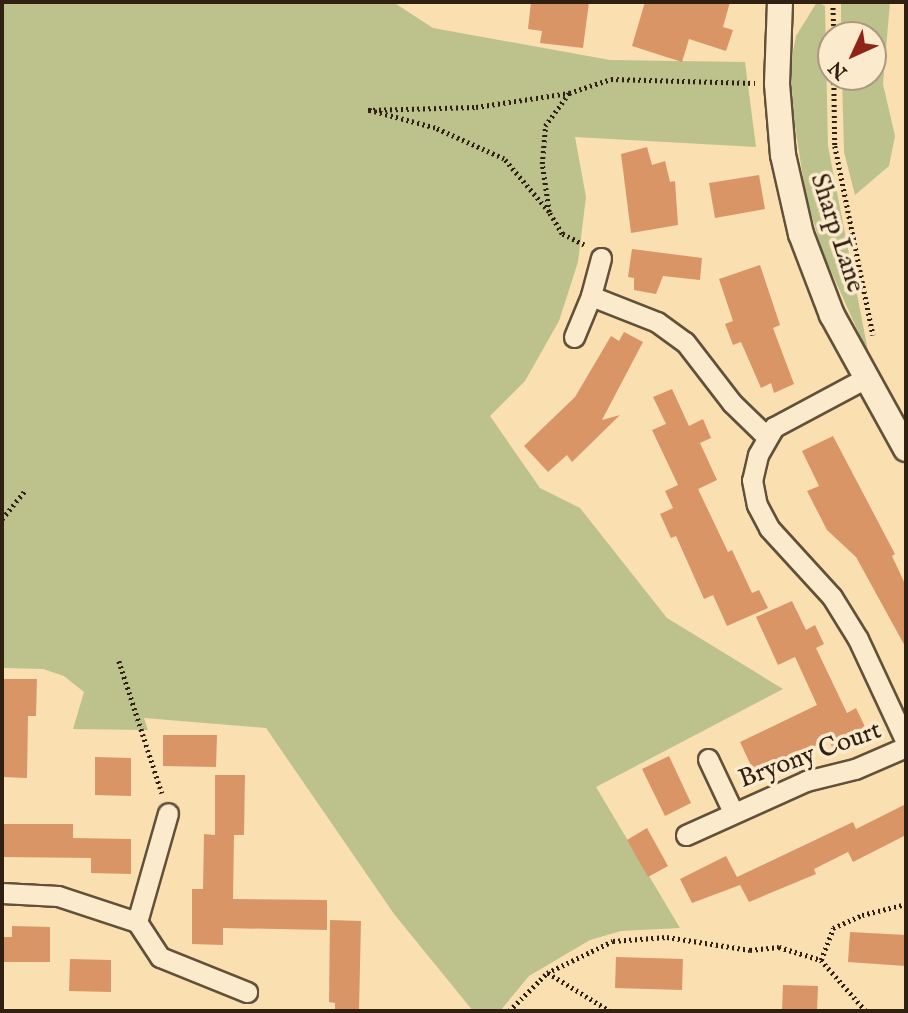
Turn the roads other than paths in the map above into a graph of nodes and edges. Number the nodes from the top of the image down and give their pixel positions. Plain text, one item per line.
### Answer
1 (784, 6) edge
2 (601, 258) road end
3 (591, 296) junction
4 (574, 337) dead end
5 (864, 379) junction
6 (767, 437) junction
7 (906, 449) edge
8 (906, 742) edge
9 (906, 747) edge
10 (708, 759) dead end
11 (733, 812) junction
12 (169, 813) road end
13 (686, 835) dead end
14 (2, 893) edge
15 (137, 922) junction
16 (247, 992) dead end

1 - 5 street, Sharp Lane
2 - 3 street
3 - 4 street
3 - 6 street
5 - 6 street
5 - 7 street, Sharp Lane
6 - 8 street, Bryony Court
9 - 11 street, Bryony Court
10 - 11 street, Bryony Court
11 - 13 street, Bryony Court
12 - 15 street
14 - 15 street
15 - 16 street

